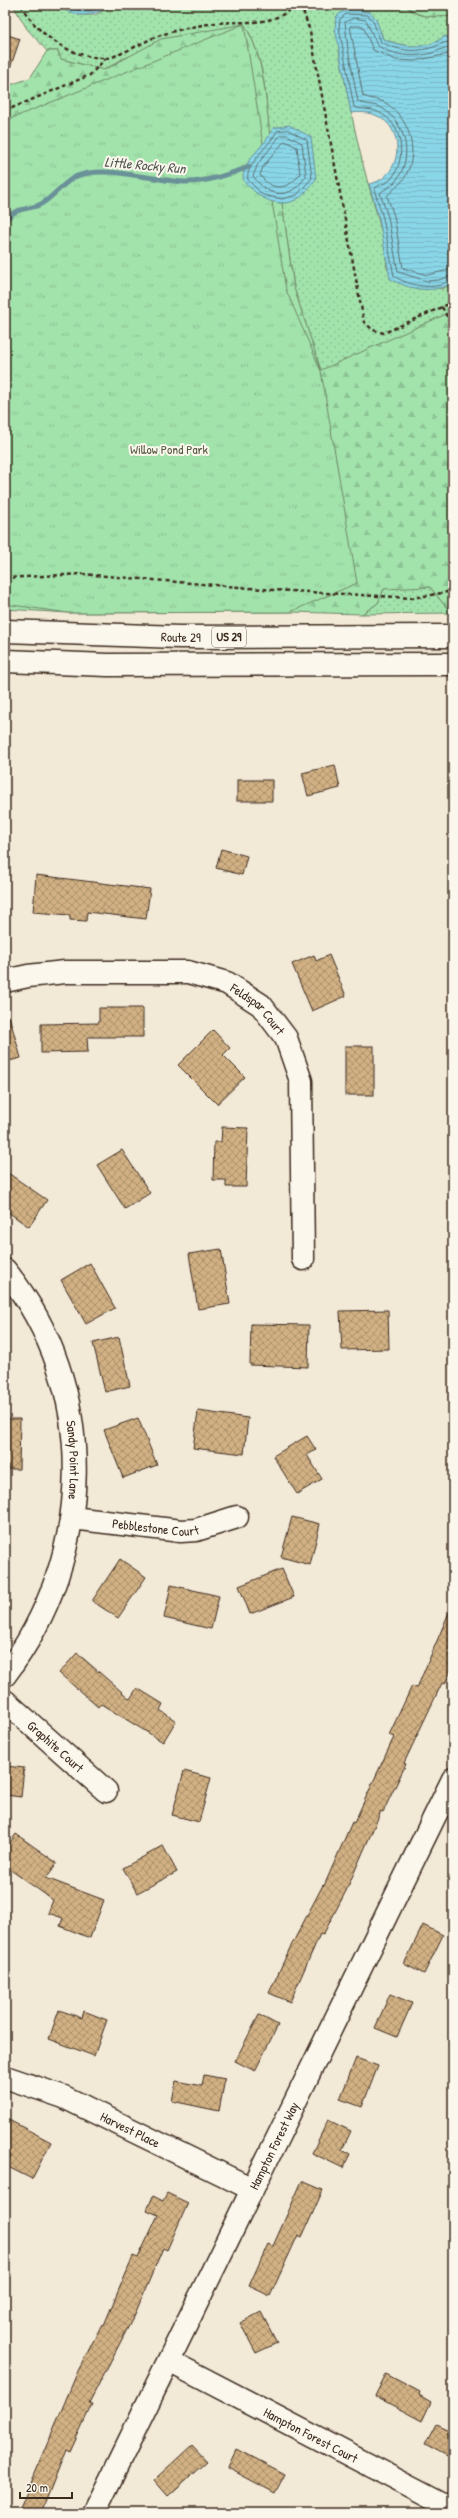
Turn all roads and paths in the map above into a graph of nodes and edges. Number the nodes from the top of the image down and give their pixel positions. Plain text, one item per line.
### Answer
1 (21, 5) edge
2 (298, 5) edge
3 (301, 5) edge
4 (106, 58) junction
5 (5, 111) edge
6 (453, 302) edge
7 (442, 308) junction
8 (453, 328) edge
9 (5, 578) edge
10 (453, 590) edge
11 (5, 631) edge
12 (453, 636) edge
13 (5, 661) edge
14 (453, 664) edge
15 (5, 981) edge
16 (303, 1259) dead end
17 (5, 1270) edge
18 (237, 1517) dead end
19 (72, 1518) junction
20 (5, 1675) edge
21 (5, 1701) edge
22 (453, 1779) edge
23 (106, 1791) dead end
24 (445, 1814) edge
25 (5, 2076) edge
26 (252, 2189) junction
27 (168, 2361) junction
28 (453, 2509) edge
29 (94, 2513) edge

1 - 4 path
2 - 4 path
3 - 7 path
4 - 5 path
6 - 7 path
7 - 8 path
9 - 10 path
11 - 12 street, Route 29 / US 29
13 - 14 street, US 29
15 - 16 street, Feldspar Court
17 - 19 street, Sandy Point Lane
18 - 19 street, Pebblestone Court
19 - 20 street, Sandy Point Lane
21 - 23 street, Graphite Court
22 - 24 street, Hampton Forest Way
24 - 26 street, Hampton Forest Way
25 - 26 street, Harvest Place
26 - 27 street, Hampton Forest Way
27 - 28 street, Hampton Forest Court
27 - 29 street, Hampton Forest Way

